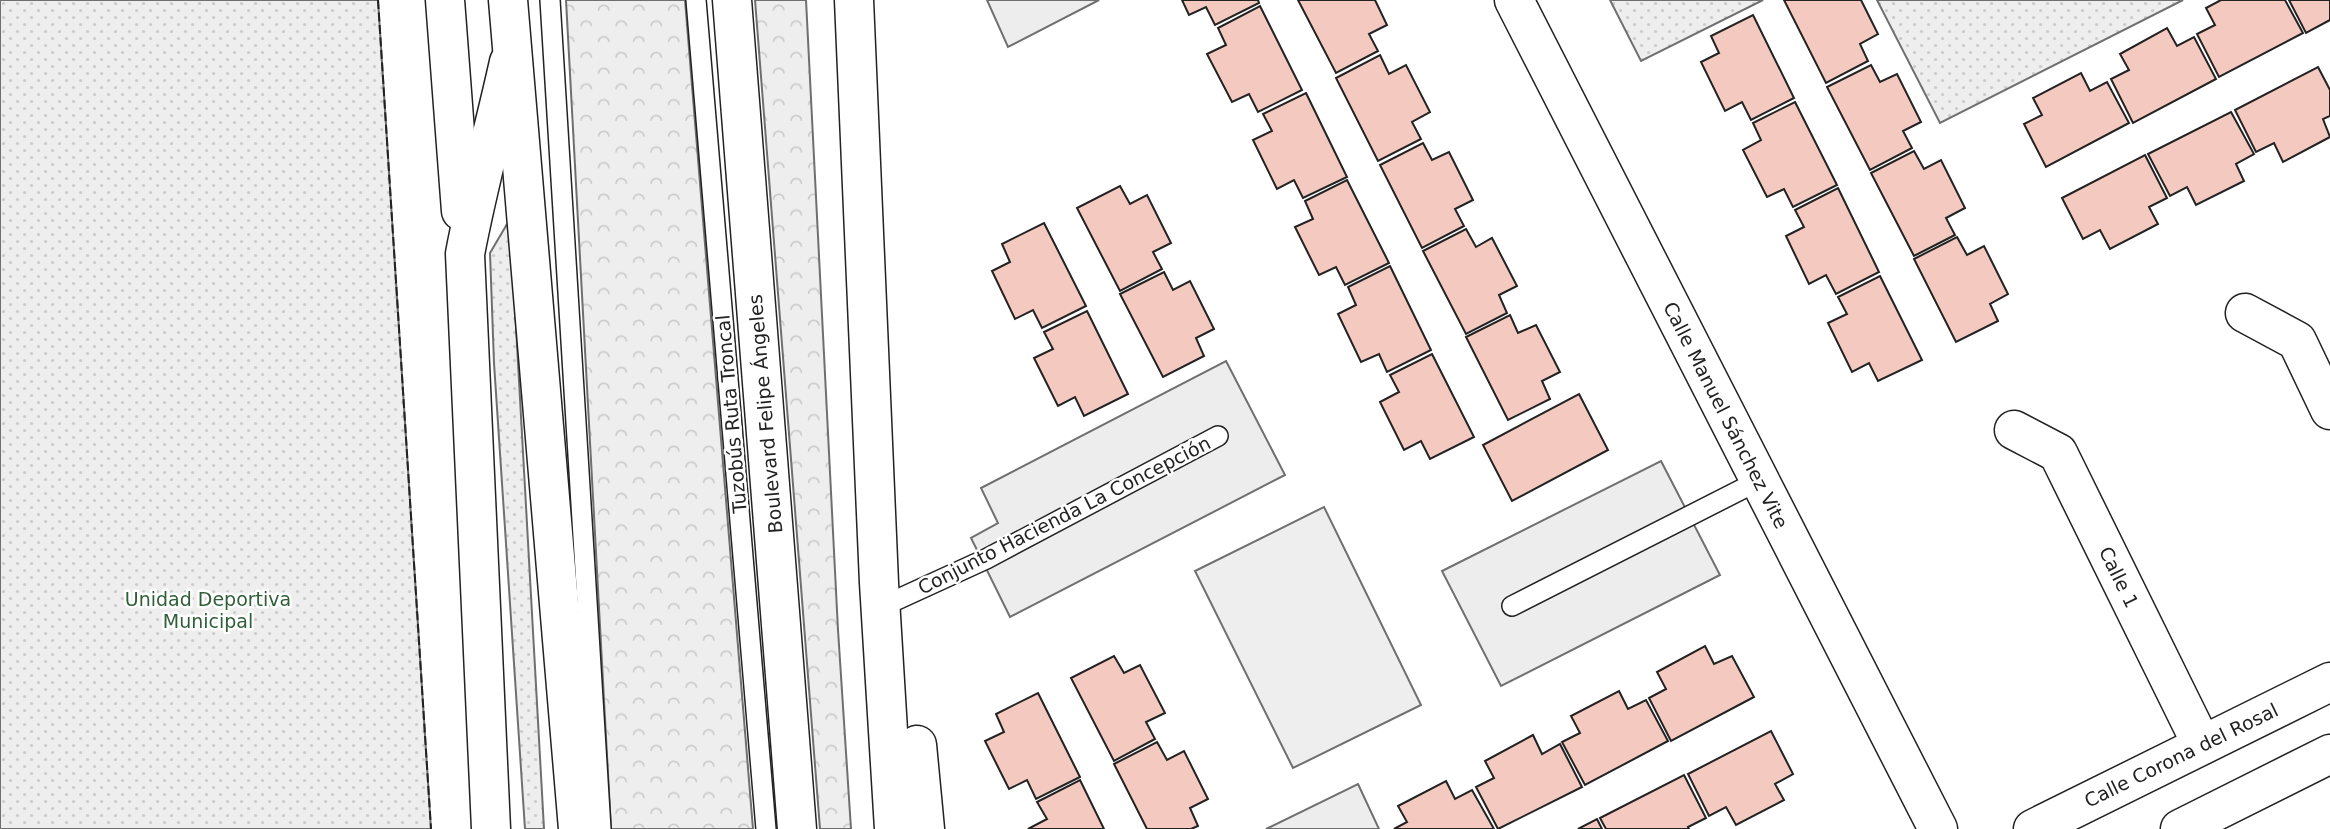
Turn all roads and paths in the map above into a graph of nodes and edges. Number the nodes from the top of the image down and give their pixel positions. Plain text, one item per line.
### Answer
1 (445, 0) edge
2 (508, 0) edge
3 (550, 0) edge
4 (696, 0) edge
5 (732, 0) edge
6 (853, 0) edge
7 (1514, 0) edge
8 (512, 50) junction
9 (464, 254) junction
10 (2245, 313) dead end
11 (2330, 410) edge
12 (2014, 430) dead end
13 (1218, 436) dead end
14 (1760, 480) junction
15 (879, 583) junction
16 (1512, 606) dead end
17 (2330, 682) edge
18 (917, 745) dead end
19 (2202, 745) junction
20 (2328, 760) edge
21 (2057, 824) edge
22 (491, 829) edge
23 (578, 829) edge
24 (601, 829) edge
25 (766, 829) edge
26 (797, 829) edge
27 (894, 829) edge
28 (925, 829) edge
29 (1938, 829) edge
30 (2180, 829) edge

1 - 9 main road
2 - 8 main road
3 - 24 lane
4 - 25 lane, Tuzobús Ruta Troncal
5 - 26 main road, Boulevard Felipe Ángeles
6 - 15 main road
7 - 14 main road, Calle Manuel Sánchez Vite
8 - 9 main road
8 - 23 main road
9 - 22 main road
10 - 11 main road
12 - 19 main road, Calle 1
13 - 15 lane, Conjunto Hacienda La Concepción
14 - 16 lane
14 - 29 main road, Calle Manuel Sánchez Vite
15 - 27 main road
17 - 19 main road, Calle Corona del Rosal
18 - 28 main road
19 - 21 main road, Calle Corona del Rosal
20 - 30 main road

